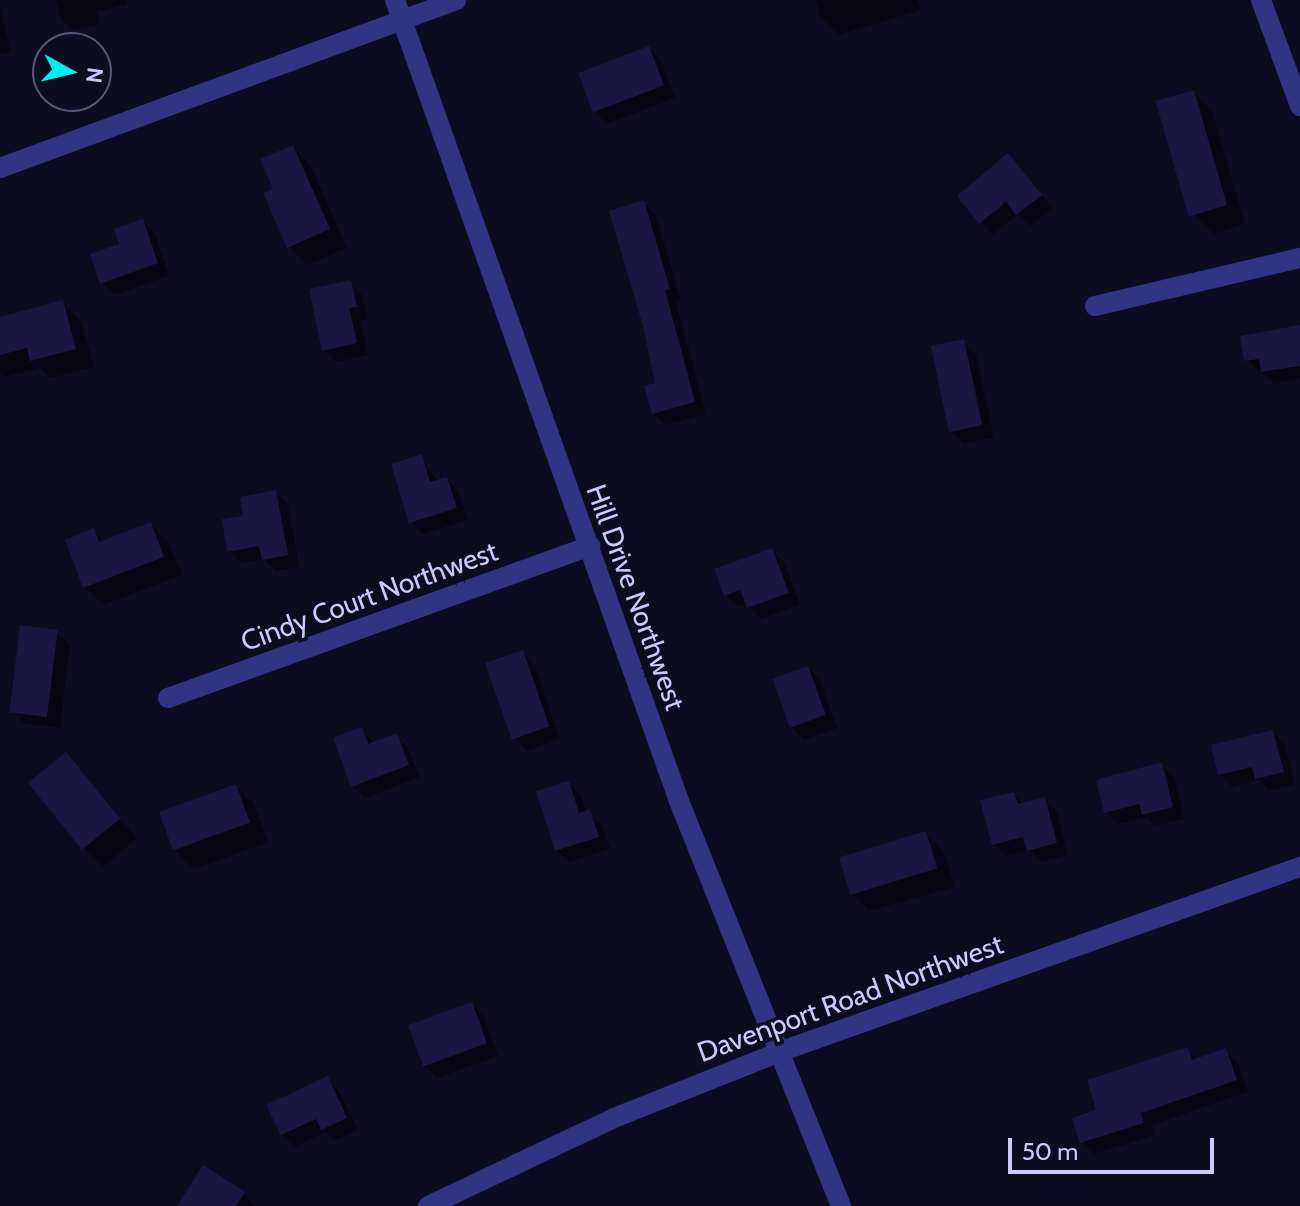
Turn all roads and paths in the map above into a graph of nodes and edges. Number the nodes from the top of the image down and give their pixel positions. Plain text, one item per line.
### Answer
1 (456, 0) edge
2 (1261, 0) edge
3 (398, 9) edge
4 (1300, 106) edge
5 (0, 168) edge
6 (1300, 258) edge
7 (1095, 306) dead end
8 (590, 546) junction
9 (168, 698) dead end
10 (1300, 867) edge
11 (782, 1051) junction
12 (428, 1206) edge
13 (841, 1206) edge

1 - 3 street
2 - 4 street
3 - 5 street
3 - 8 street, Hill Drive Northwest
6 - 7 street
8 - 9 street, Cindy Court Northwest
8 - 11 street, Hill Drive Northwest
10 - 11 street, Davenport Road Northwest
11 - 12 street, Davenport Road Northwest
11 - 13 street, Hill Drive Northwest

